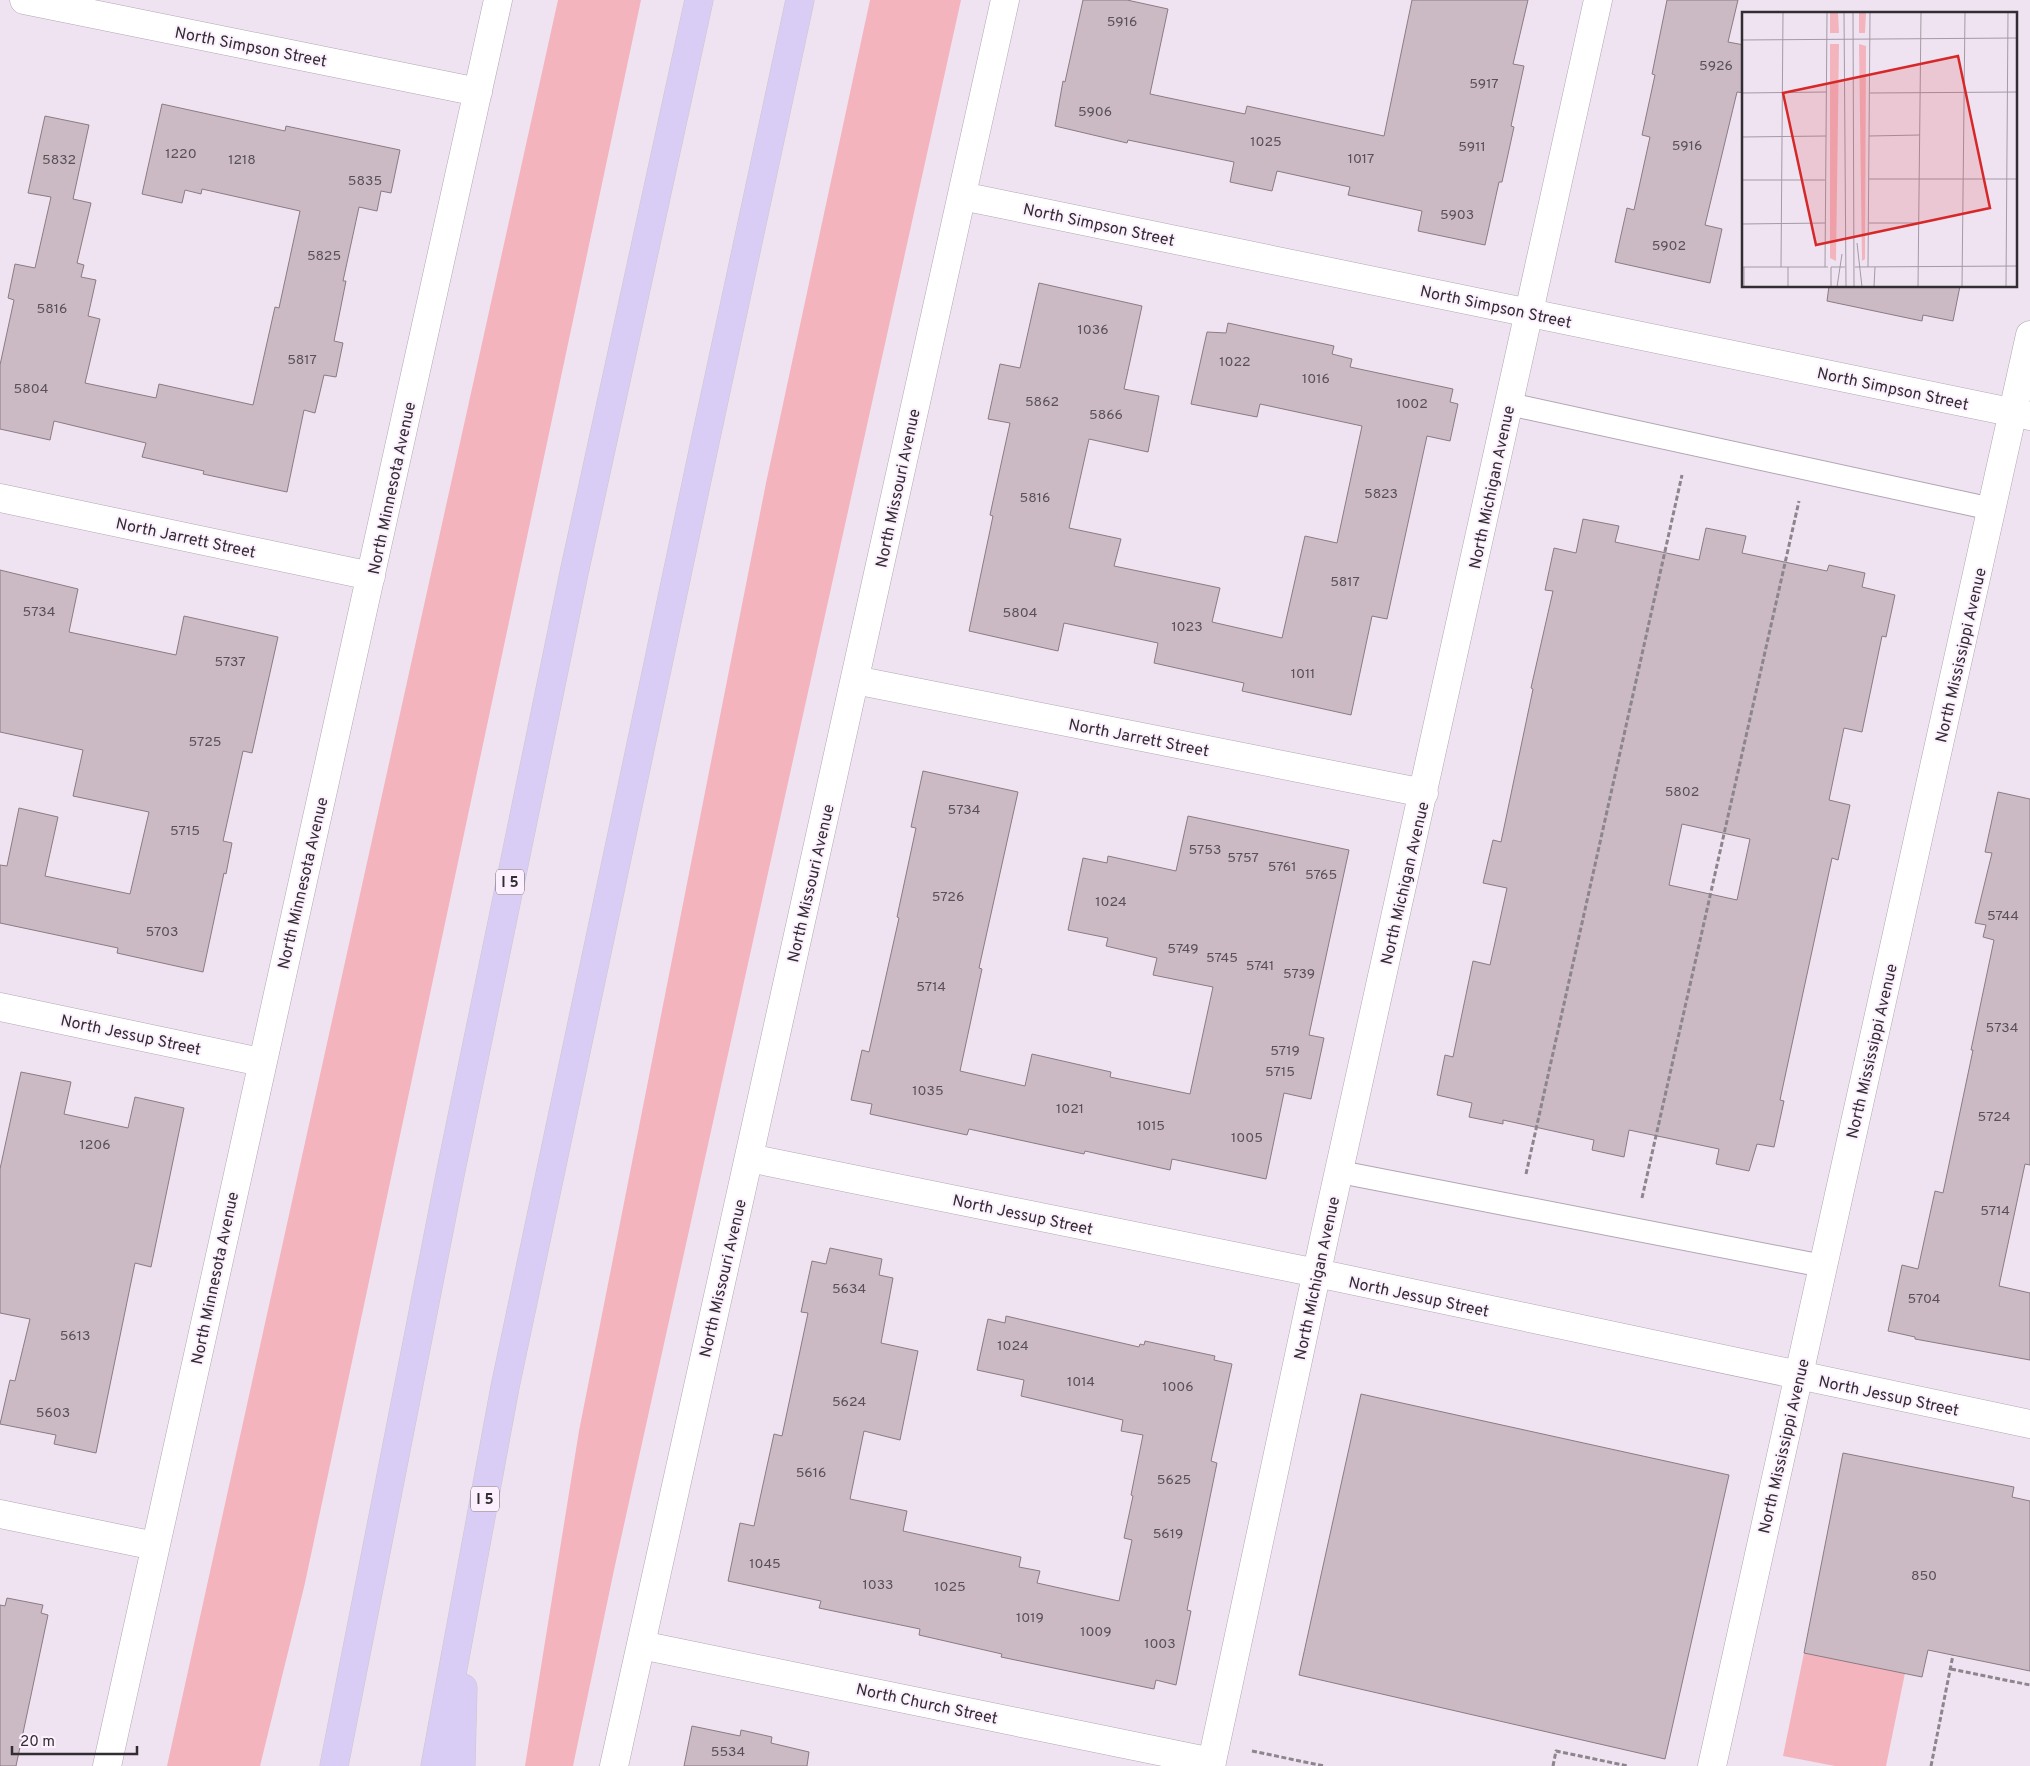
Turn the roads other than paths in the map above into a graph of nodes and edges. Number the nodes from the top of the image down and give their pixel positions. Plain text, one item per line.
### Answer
1 (24, 0) edge
2 (498, 0) edge
3 (699, 0) edge
4 (800, 0) edge
5 (1005, 0) edge
6 (1598, 0) edge
7 (478, 92) junction
8 (962, 196) junction
9 (1529, 312) junction
10 (2030, 335) edge
11 (1509, 404) junction
12 (2022, 414) edge
13 (0, 498) edge
14 (1992, 509) junction
15 (371, 576) junction
16 (855, 680) junction
17 (1424, 793) junction
18 (0, 1007) edge
19 (261, 1062) junction
20 (749, 1158) junction
21 (1340, 1172) junction
22 (1823, 1266) junction
23 (1317, 1273) junction
24 (1798, 1376) junction
25 (2030, 1424) edge
26 (0, 1514) edge
27 (156, 1546) junction
28 (464, 1611) junction
29 (641, 1645) junction
30 (1213, 1757) edge
31 (107, 1766) edge
32 (334, 1766) edge
33 (435, 1766) edge
34 (461, 1766) edge
35 (614, 1766) edge
36 (1712, 1766) edge

1 - 7 street, North Simpson Street
2 - 7 street, North Minnesota Avenue
3 - 32 highway, I 5
4 - 28 highway, I 5
5 - 8 street, North Missouri Avenue
6 - 9 street, North Michigan Avenue
7 - 15 street, North Minnesota Avenue
8 - 9 street, North Simpson Street
8 - 16 street, North Missouri Avenue
9 - 11 street, North Michigan Avenue
9 - 12 street, North Simpson Street
10 - 12 street, North Mississippi Avenue
11 - 14 lane
11 - 17 street, North Michigan Avenue
12 - 14 street, North Mississippi Avenue
13 - 15 street, North Jarrett Street
14 - 22 street, North Mississippi Avenue
15 - 19 street, North Minnesota Avenue
16 - 17 street, North Jarrett Street
16 - 20 street, North Missouri Avenue
17 - 21 street, North Michigan Avenue
18 - 19 street, North Jessup Street
19 - 27 street, North Minnesota Avenue
20 - 23 street, North Jessup Street
20 - 29 street, North Missouri Avenue
21 - 22 lane
21 - 23 street, North Michigan Avenue
22 - 24 street, North Mississippi Avenue
23 - 24 street, North Jessup Street
23 - 30 street, North Michigan Avenue
24 - 25 street, North Jessup Street
24 - 36 street, North Mississippi Avenue
26 - 27 street
27 - 31 street, North Minnesota Avenue
28 - 33 highway, I 5
28 - 34 highway
29 - 30 street, North Church Street
29 - 35 street, North Missouri Avenue

